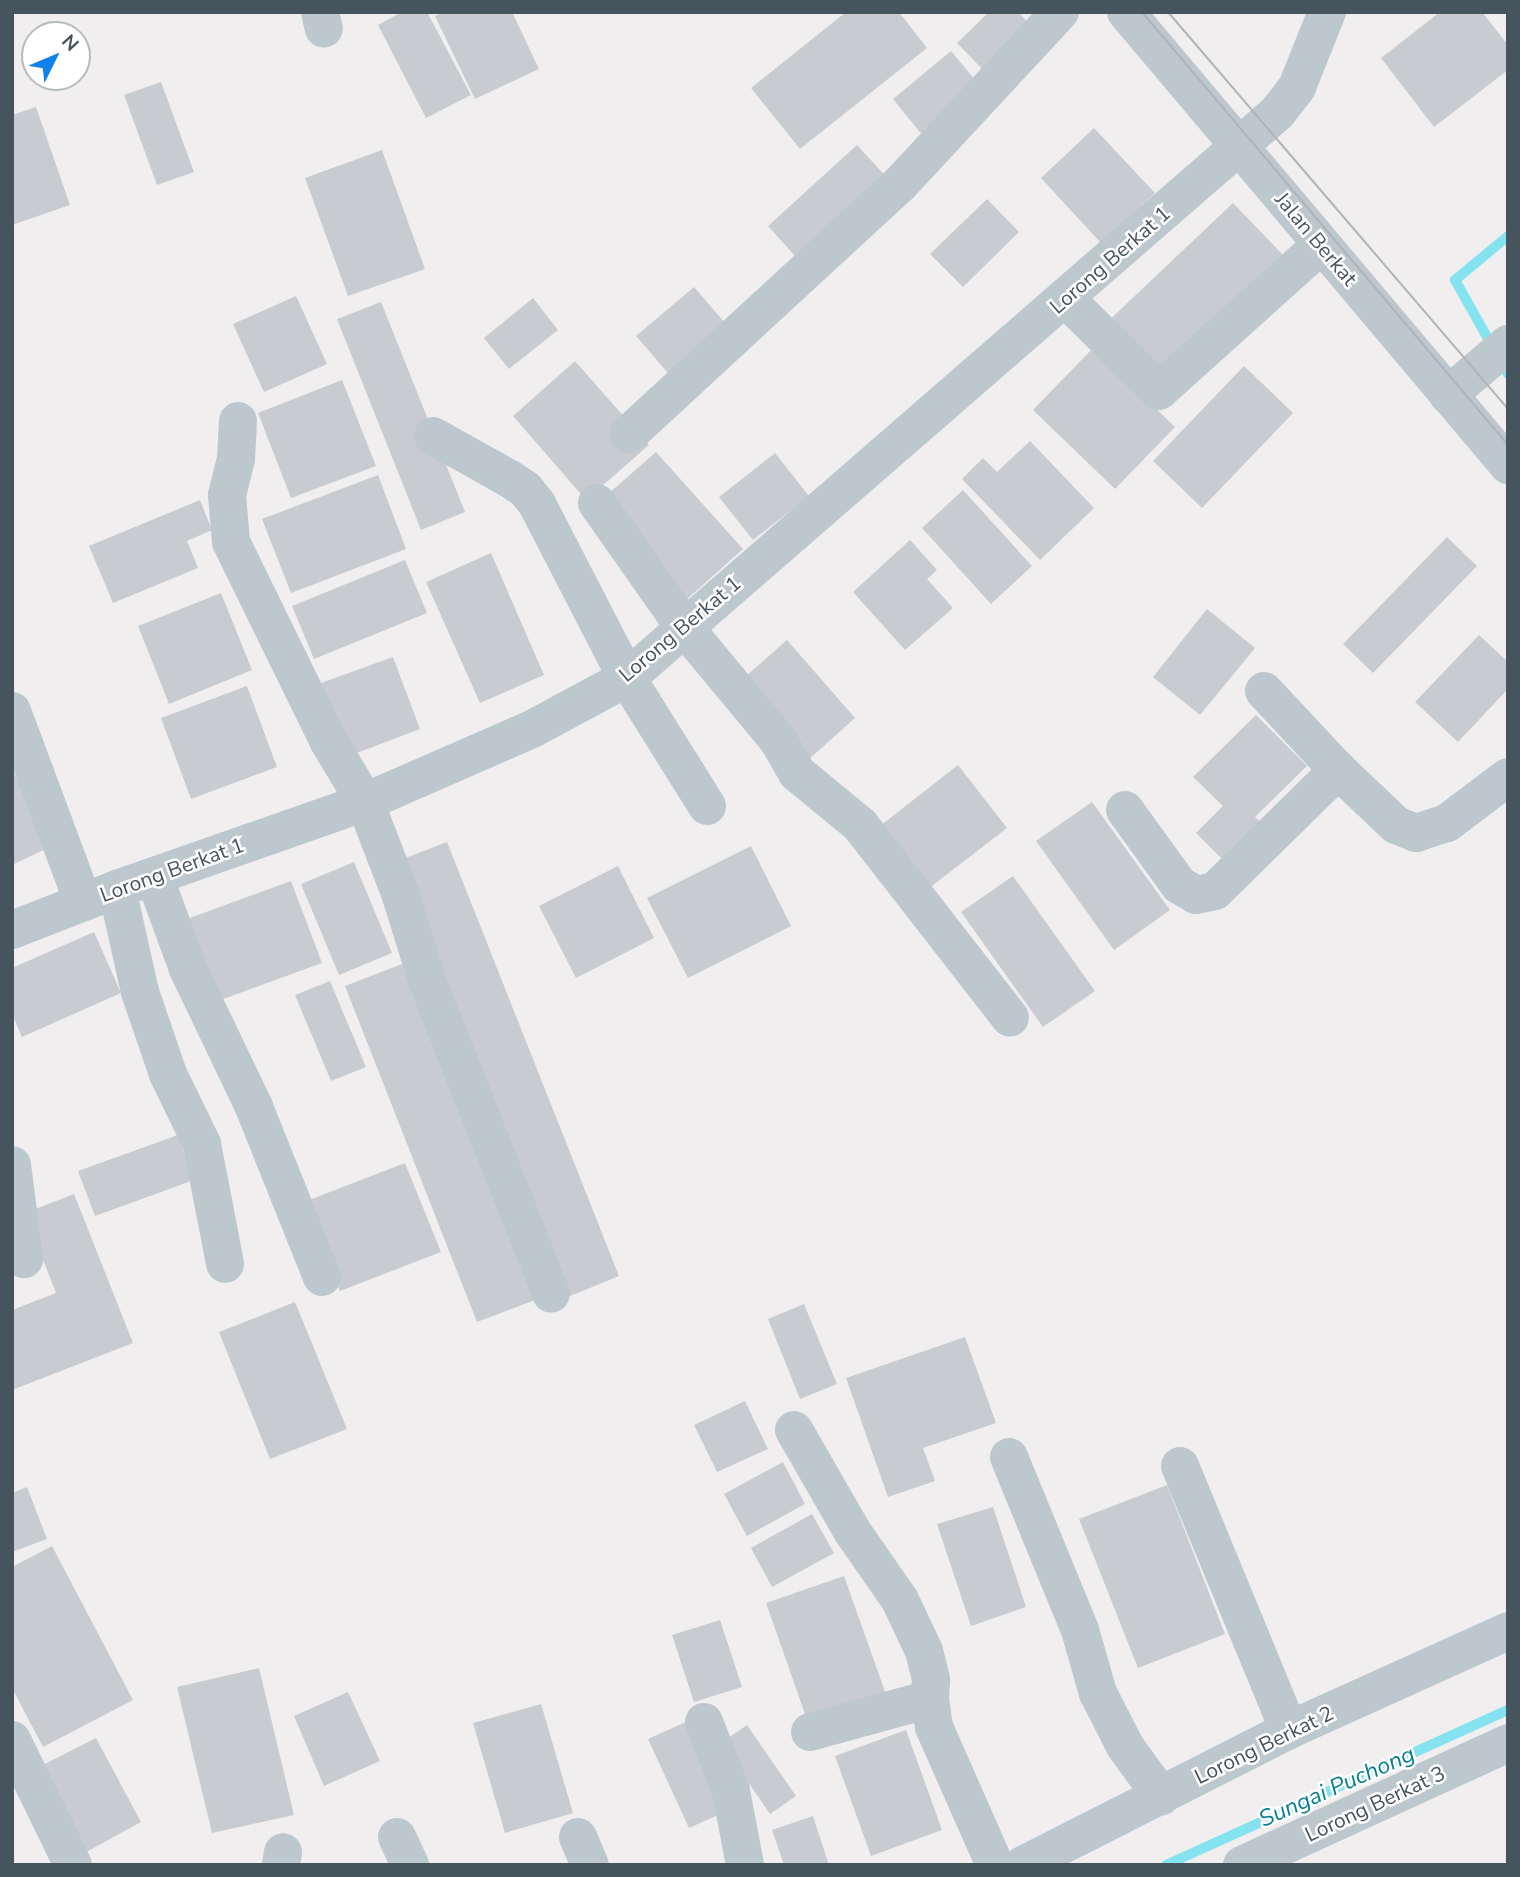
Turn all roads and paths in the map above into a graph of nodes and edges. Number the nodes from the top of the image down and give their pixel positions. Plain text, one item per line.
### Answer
1 (1060, 12) edge
2 (1126, 12) edge
3 (1327, 12) edge
4 (1239, 148) junction
5 (1321, 245) junction
6 (1065, 299) junction
7 (1508, 344) edge
8 (1460, 384) junction
9 (238, 421) dead end
10 (629, 434) dead end
11 (433, 436) dead end
12 (1508, 465) edge
13 (597, 503) dead end
14 (685, 628) junction
15 (627, 678) junction
16 (1264, 691) dead end
17 (12, 711) edge
18 (1338, 770) junction
19 (1508, 777) edge
20 (365, 802) junction
21 (707, 806) dead end
22 (1125, 810) dead end
23 (154, 876) junction
24 (100, 895) junction
25 (12, 930) edge
26 (1010, 1018) dead end
27 (12, 1164) edge
28 (24, 1259) dead end
29 (225, 1264) dead end
30 (323, 1277) dead end
31 (551, 1293) dead end
32 (794, 1430) dead end
33 (1009, 1457) dead end
34 (1180, 1466) dead end
35 (1508, 1631) edge
36 (930, 1699) junction
37 (704, 1721) dead end
38 (1289, 1730) junction
39 (810, 1732) dead end
40 (12, 1740) edge
41 (1508, 1743) edge
42 (1161, 1796) junction
43 (1290, 1855) edge
44 (73, 1865) edge
45 (745, 1865) edge
46 (995, 1865) edge
47 (1023, 1865) edge
48 (1242, 1865) edge

1 - 10 street
2 - 4 street, Jalan Berkat
3 - 4 street, Lorong Berkat 1
4 - 5 street, Jalan Berkat
4 - 6 street, Lorong Berkat 1
5 - 6 street
5 - 8 street, Jalan Berkat
6 - 14 street, Lorong Berkat 1
7 - 8 street
8 - 12 street, Jalan Berkat
9 - 20 street
11 - 15 street
13 - 14 street
14 - 15 street, Lorong Berkat 1
14 - 26 street
15 - 20 street, Lorong Berkat 1
15 - 21 street
16 - 18 street
17 - 24 street
18 - 19 street
18 - 22 street
20 - 23 street, Lorong Berkat 1
20 - 31 street
23 - 24 street, Lorong Berkat 1
23 - 30 street
24 - 25 street, Lorong Berkat 1
24 - 29 street
27 - 28 street
32 - 36 street
33 - 42 street
34 - 38 street
35 - 38 street, Lorong Berkat 2
36 - 39 street
36 - 46 street
37 - 45 street
38 - 42 street, Lorong Berkat 2
40 - 44 street
41 - 43 street, Lorong Berkat 3
42 - 47 street, Lorong Berkat 2
43 - 48 street, Lorong Berkat 3

